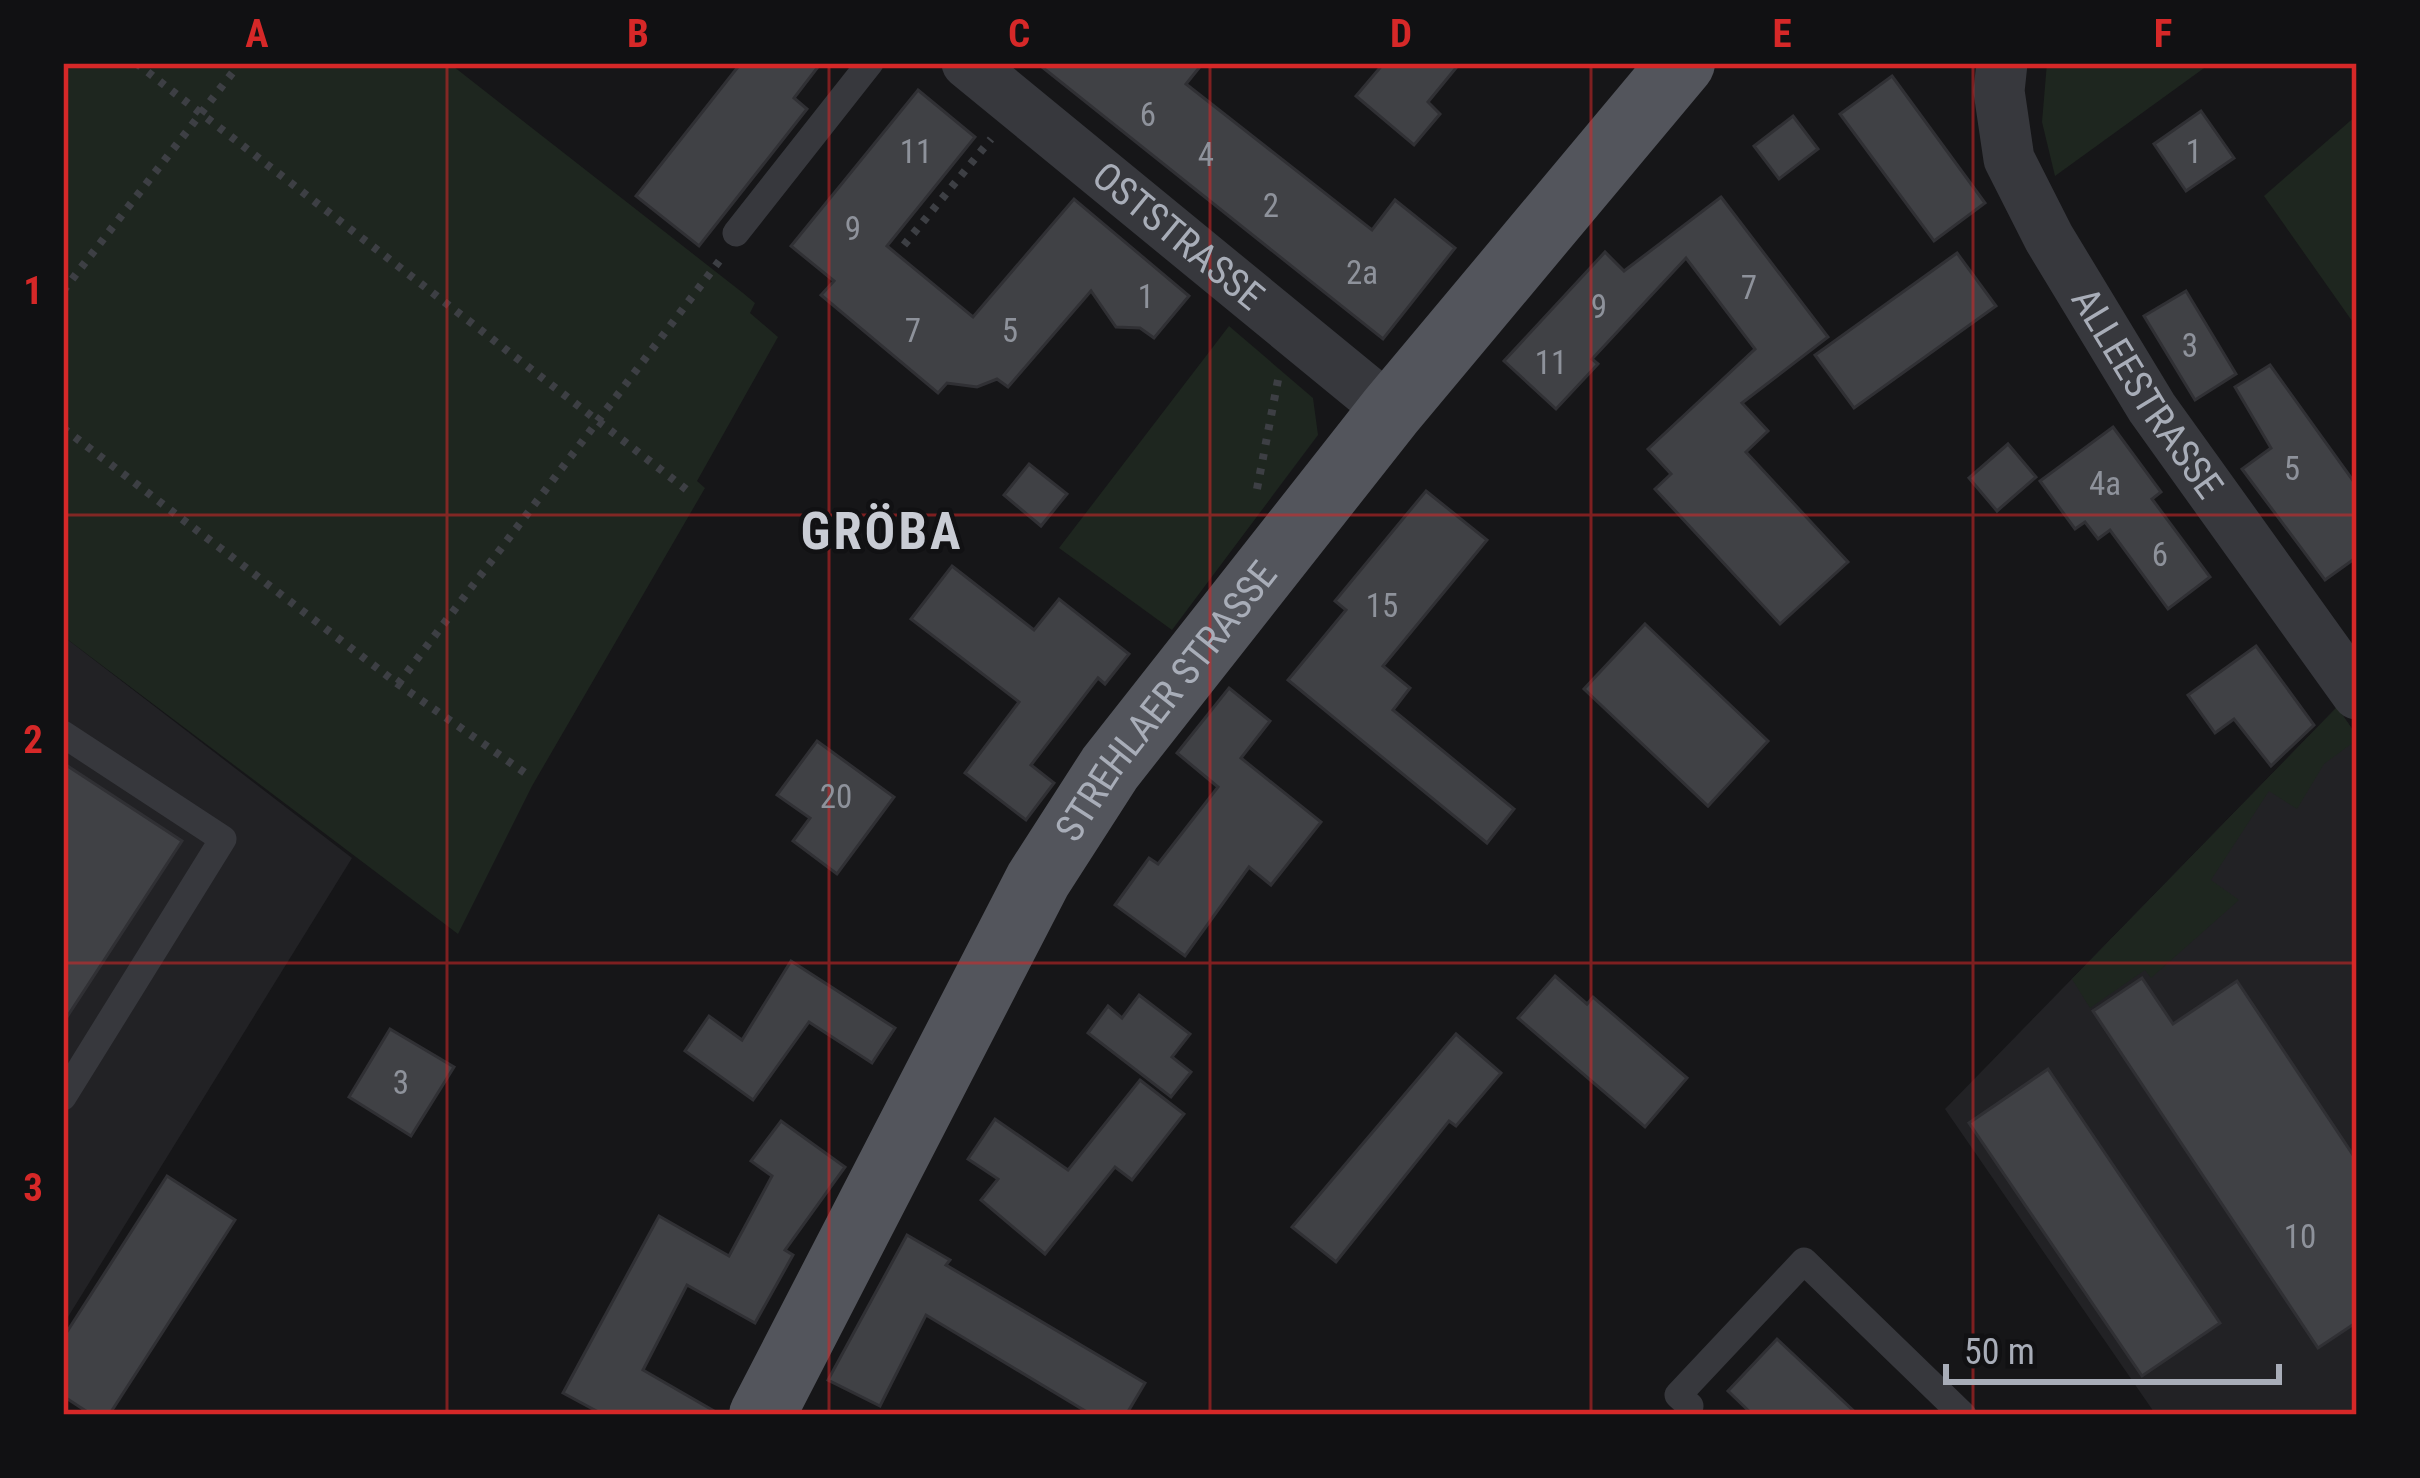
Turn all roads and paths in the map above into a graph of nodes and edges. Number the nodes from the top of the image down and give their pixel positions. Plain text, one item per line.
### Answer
1 (136, 63) edge
2 (240, 63) edge
3 (870, 63) edge
4 (968, 63) edge
5 (1682, 63) edge
6 (2002, 63) edge
7 (1018, 106) junction
8 (200, 112) junction
9 (736, 233) joint
10 (904, 244) dead end
11 (63, 291) edge
12 (1288, 327) junction
13 (1391, 411) junction
14 (598, 421) junction
15 (63, 428) edge
16 (687, 490) dead end
17 (1290, 540) junction
18 (398, 684) junction
19 (2357, 694) edge
20 (63, 734) edge
21 (528, 775) dead end
22 (63, 1096) edge
23 (1690, 1406) dead end
24 (762, 1415) edge
25 (1964, 1415) edge

1 - 8 path
2 - 8 path
3 - 9 lane
4 - 7 street, OSTSTRASSE
5 - 13 main road, STREHLAER STRASSE
6 - 19 street, ALLEESTRASSE
7 - 10 path
7 - 12 street, OSTSTRASSE
8 - 11 path
8 - 14 path
9 - 14 path
12 - 13 street, OSTSTRASSE
12 - 17 path
13 - 17 main road, STREHLAER STRASSE
14 - 16 path
14 - 18 path
15 - 18 path
17 - 24 main road, STREHLAER STRASSE
18 - 21 path
20 - 22 lane
23 - 25 lane

